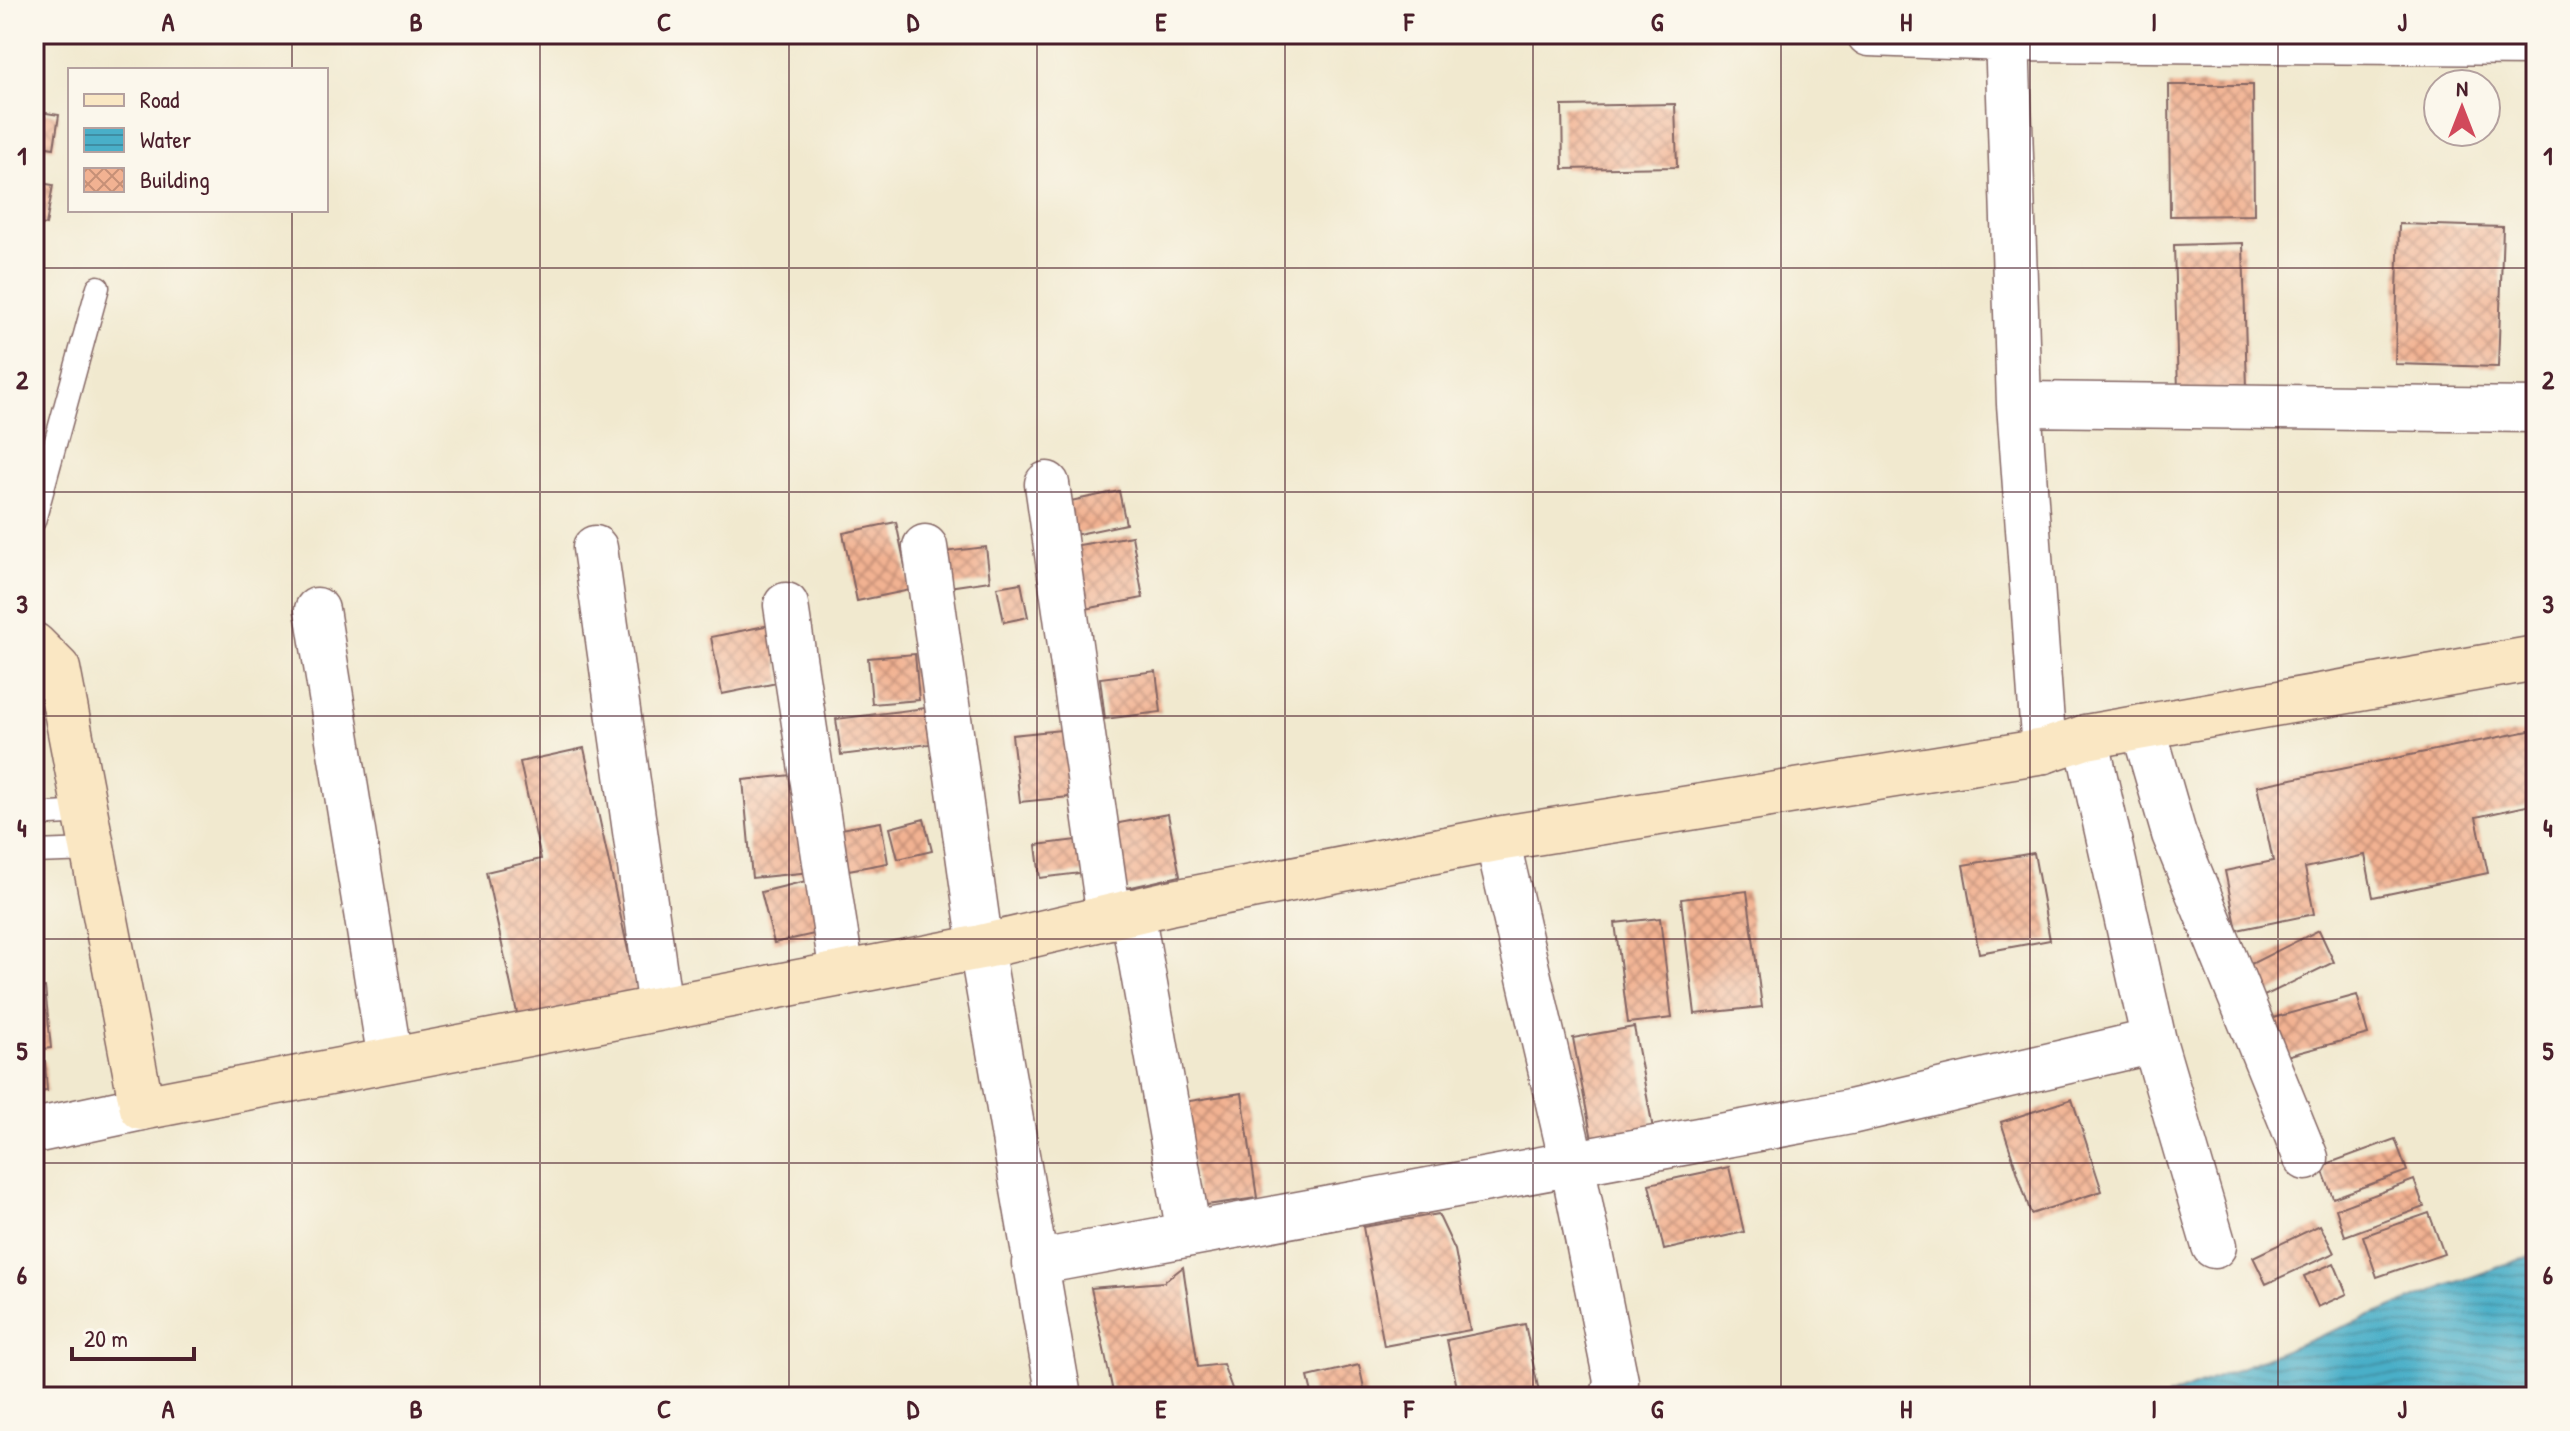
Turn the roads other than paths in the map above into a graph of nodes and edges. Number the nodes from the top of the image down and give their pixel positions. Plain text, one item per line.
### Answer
1 (1869, 34) edge
2 (2007, 37) edge
3 (2306, 38) edge
4 (2536, 43) edge
5 (98, 287) dead end
6 (2019, 404) junction
7 (2536, 410) edge
8 (1047, 484) dead end
9 (34, 521) edge
10 (925, 547) dead end
11 (595, 548) dead end
12 (786, 605) dead end
13 (317, 610) dead end
14 (34, 645) edge
15 (2536, 658) edge
16 (2143, 727) junction
17 (2086, 737) junction
18 (2044, 751) junction
19 (34, 815) edge
20 (88, 831) junction
21 (1497, 839) junction
22 (34, 852) edge
23 (1120, 914) junction
24 (981, 947) junction
25 (842, 974) junction
26 (660, 1008) junction
27 (2154, 1041) junction
28 (390, 1060) junction
29 (142, 1108) junction
30 (34, 1131) edge
31 (2306, 1158) dead end
32 (1572, 1163) junction
33 (1189, 1234) junction
34 (2214, 1246) dead end
35 (1034, 1263) junction
36 (1059, 1397) edge
37 (1613, 1397) edge

1 - 2 street
2 - 3 street
2 - 6 street
3 - 4 street
5 - 9 lane
6 - 7 street
6 - 18 street
8 - 23 street
10 - 24 street
11 - 26 street
12 - 25 street
13 - 28 street
14 - 20 street
15 - 16 street
16 - 17 street
16 - 31 street
17 - 18 street
17 - 27 street
18 - 21 street
19 - 20 lane
20 - 22 lane
20 - 29 street
21 - 23 street
21 - 32 street
23 - 24 street
23 - 33 street
24 - 25 street
24 - 35 street
25 - 26 street
26 - 28 street
27 - 32 street
27 - 34 street
28 - 29 street
29 - 30 street
32 - 33 street
32 - 37 street
33 - 35 street
35 - 36 street

